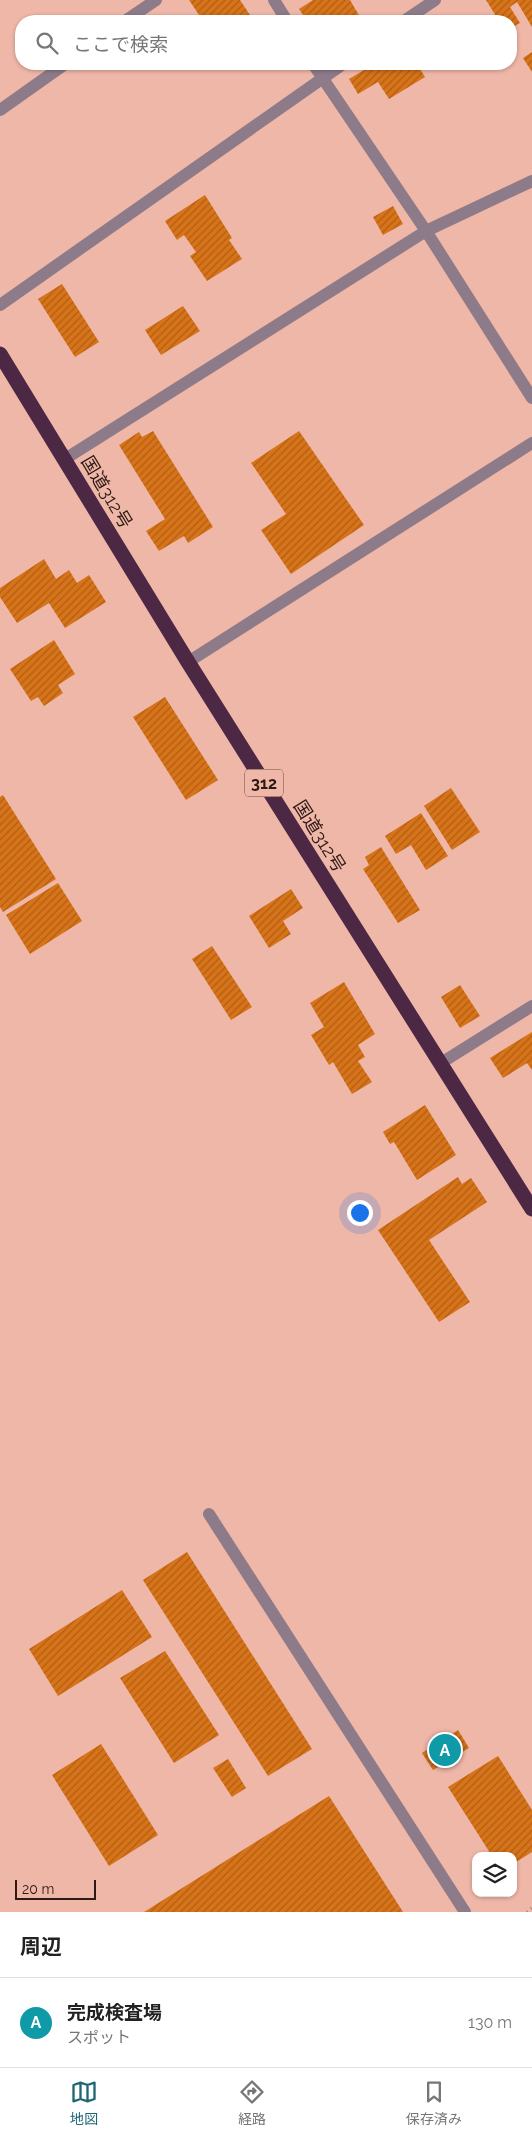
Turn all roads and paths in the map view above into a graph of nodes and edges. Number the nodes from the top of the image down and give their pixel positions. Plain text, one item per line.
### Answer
1 (156, 0) edge
2 (274, 0) edge
3 (435, 0) edge
4 (135, 15) edge
5 (283, 15) edge
6 (413, 15) edge
7 (57, 70) edge
8 (317, 70) edge
9 (334, 70) edge
10 (322, 78) junction
11 (0, 110) edge
12 (532, 181) edge
13 (426, 231) junction
14 (0, 305) edge
15 (0, 354) edge
16 (532, 398) edge
17 (532, 443) edge
18 (65, 459) junction
19 (188, 662) junction
20 (532, 1006) edge
21 (441, 1063) junction
22 (532, 1209) edge
23 (209, 1514) dead end
24 (532, 1908) edge
25 (465, 1912) edge
26 (527, 1912) edge

1 - 4 street
2 - 5 street
3 - 6 street
7 - 11 street
8 - 10 street
9 - 10 street
10 - 13 street
10 - 14 street
12 - 13 street
13 - 16 street
13 - 18 street
15 - 18 highway, 国道312号 / 312
17 - 19 street
18 - 19 highway, 国道312号 / 312
19 - 21 highway, 国道312号 / 312
20 - 21 street
21 - 22 highway, 国道312号 / 312
23 - 25 street
24 - 26 path

